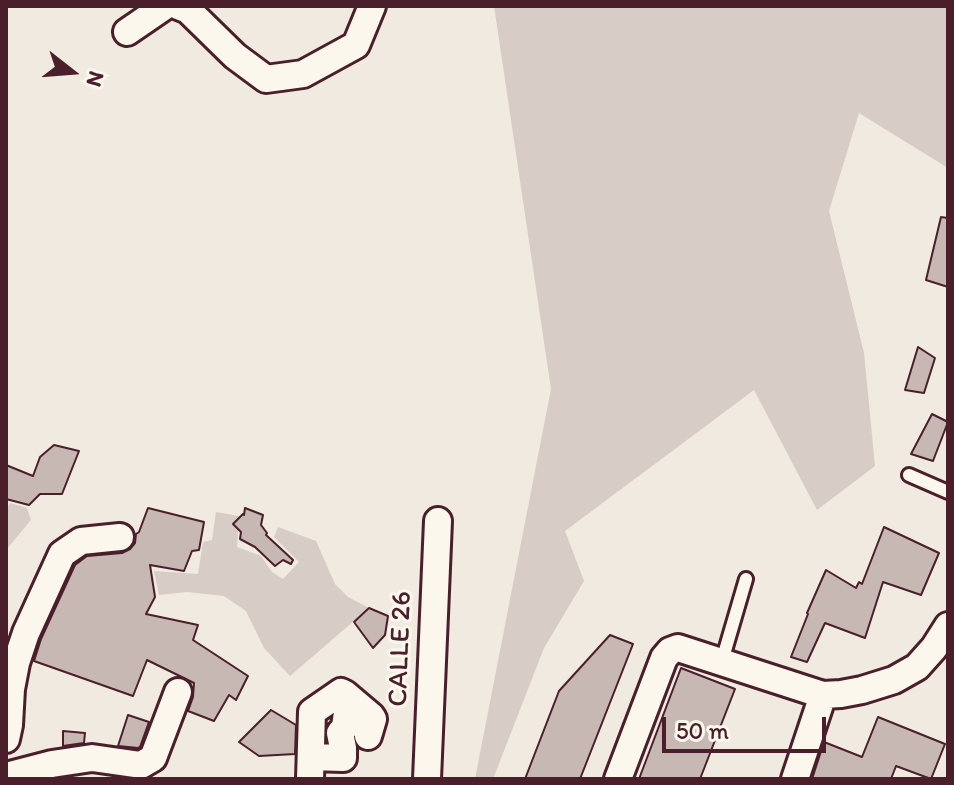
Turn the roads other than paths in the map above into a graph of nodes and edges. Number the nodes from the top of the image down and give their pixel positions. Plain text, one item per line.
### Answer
1 (165, 6) edge
2 (178, 6) edge
3 (372, 6) edge
4 (127, 32) dead end
5 (909, 475) dead end
6 (948, 492) edge
7 (438, 521) dead end
8 (120, 537) dead end
9 (746, 579) dead end
10 (948, 626) edge
11 (722, 661) junction
12 (178, 692) dead end
13 (823, 695) junction
14 (352, 701) junction
15 (368, 736) dead end
16 (6, 739) edge
17 (311, 757) edge
18 (6, 776) edge
19 (427, 779) edge
20 (618, 779) edge
21 (795, 779) edge

1 - 4 street
2 - 3 street
5 - 6 lane
7 - 19 street, CALLE 26
8 - 16 street
9 - 11 lane
10 - 13 street
11 - 13 street
11 - 20 street
12 - 18 street
13 - 21 street
14 - 15 street
14 - 17 street
14 - 17 street

